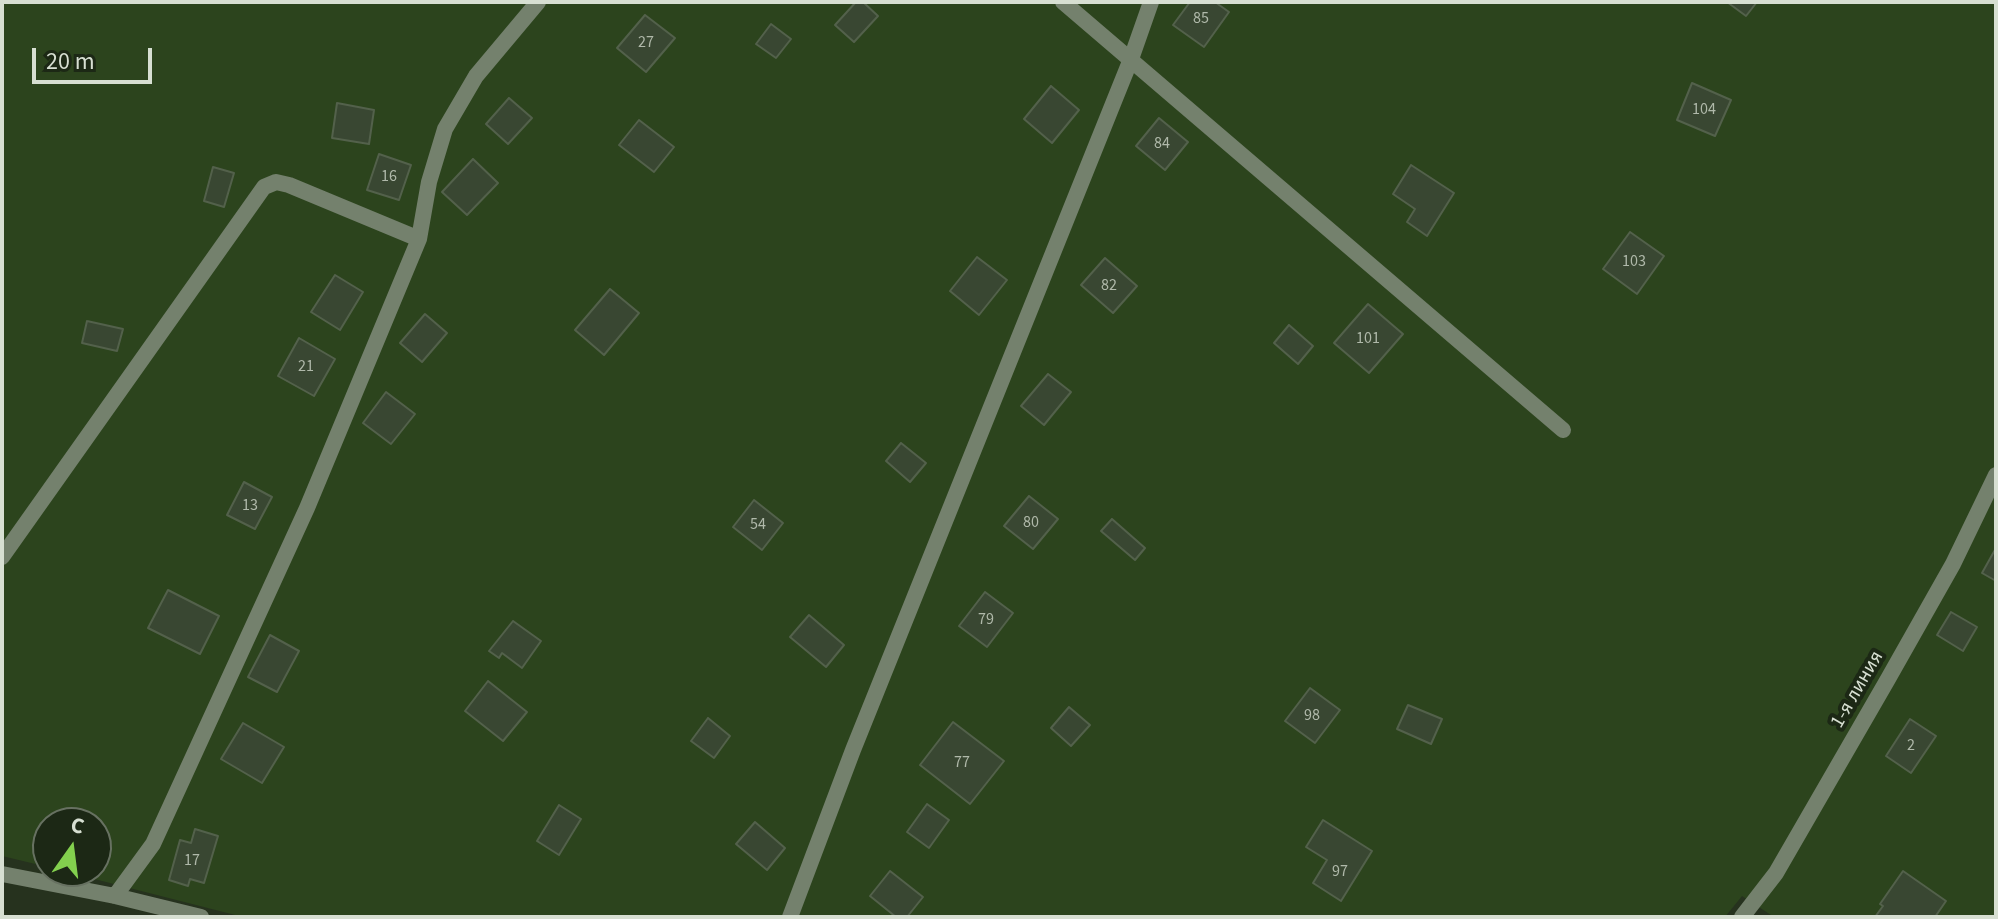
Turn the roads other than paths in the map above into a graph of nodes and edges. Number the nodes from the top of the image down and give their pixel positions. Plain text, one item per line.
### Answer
1 (538, 2) edge
2 (1063, 2) edge
3 (1151, 2) edge
4 (1131, 59) junction
5 (419, 239) junction
6 (1563, 430) dead end
7 (1996, 475) edge
8 (2, 557) edge
9 (2, 874) edge
10 (115, 896) junction
11 (201, 917) edge
12 (790, 917) edge
13 (1742, 917) edge

1 - 5 street
2 - 4 street
3 - 4 street
4 - 6 street
4 - 12 street
5 - 8 street
5 - 10 street
7 - 13 street, 1-я линия
9 - 10 street
10 - 11 street

